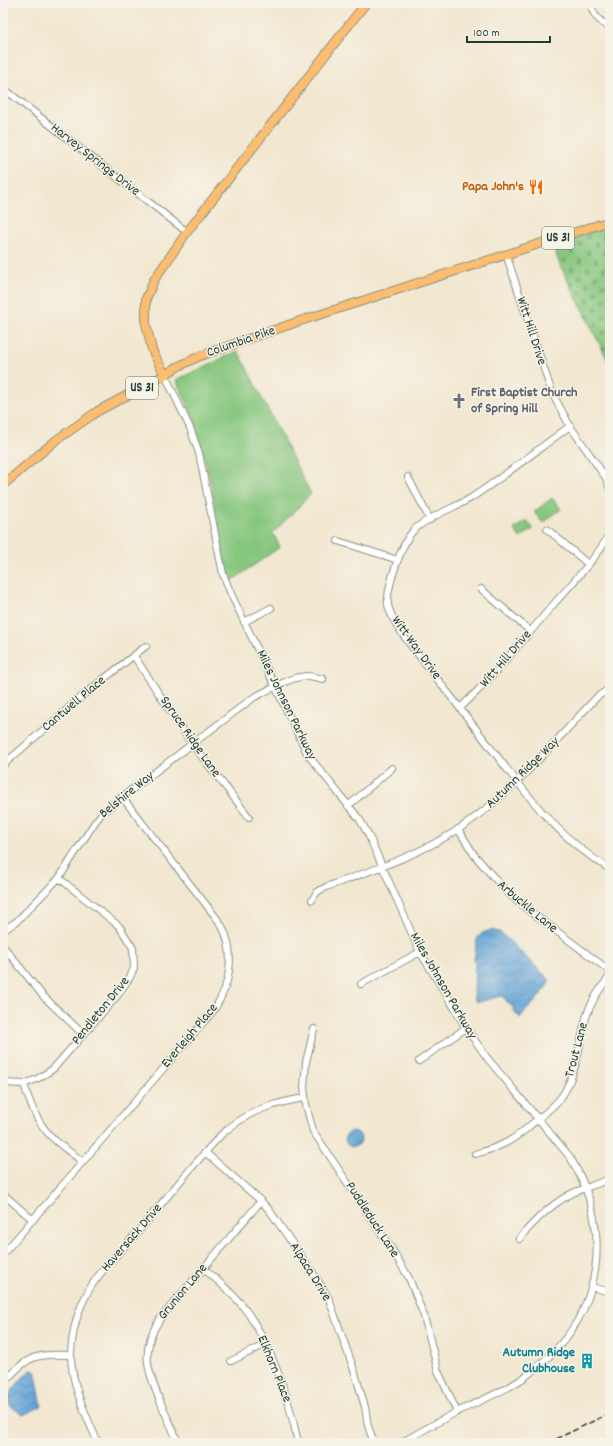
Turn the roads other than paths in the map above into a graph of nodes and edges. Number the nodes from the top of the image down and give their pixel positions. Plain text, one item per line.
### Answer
1 (366, 3) edge
2 (592, 3) edge
3 (610, 28) edge
4 (3, 88) edge
5 (610, 221) edge
6 (188, 232) junction
7 (506, 254) junction
8 (165, 375) junction
9 (570, 426) junction
10 (408, 477) dead end
11 (3, 485) edge
12 (610, 489) edge
13 (430, 520) junction
14 (547, 528) dead end
15 (610, 533) edge
16 (338, 541) dead end
17 (398, 560) junction
18 (588, 564) junction
19 (481, 589) dead end
20 (271, 608) dead end
21 (244, 622) junction
22 (530, 632) junction
23 (146, 646) dead end
24 (134, 656) junction
25 (323, 679) dead end
26 (276, 686) junction
27 (610, 688) edge
28 (460, 708) junction
29 (192, 744) junction
30 (3, 765) edge
31 (392, 768) dead end
32 (517, 782) junction
33 (122, 797) junction
34 (348, 806) junction
35 (249, 817) dead end
36 (458, 829) junction
37 (383, 866) junction
38 (610, 869) edge
39 (59, 878) junction
40 (312, 900) dead end
41 (3, 930) edge
42 (3, 946) edge
43 (420, 952) junction
44 (610, 971) edge
45 (610, 976) edge
46 (361, 984) dead end
47 (466, 1028) junction
48 (314, 1029) dead end
49 (83, 1034) junction
50 (419, 1061) dead end
51 (3, 1083) edge
52 (24, 1084) junction
53 (304, 1098) junction
54 (538, 1119) junction
55 (206, 1153) junction
56 (475, 1154) dead end
57 (83, 1162) junction
58 (610, 1178) edge
59 (587, 1188) junction
60 (3, 1194) edge
61 (261, 1201) junction
62 (33, 1220) junction
63 (519, 1239) dead end
64 (3, 1254) edge
65 (203, 1268) junction
66 (592, 1286) junction
67 (610, 1292) edge
68 (266, 1344) junction
69 (71, 1355) junction
70 (231, 1361) dead end
71 (3, 1384) edge
72 (457, 1412) junction
73 (98, 1443) edge
74 (179, 1443) edge
75 (298, 1443) edge
76 (374, 1443) edge
77 (401, 1443) edge

1 - 6 main road
2 - 3 street
4 - 6 street, Harvey Springs Drive
5 - 7 main road, US 31
6 - 8 main road
7 - 8 main road, Columbia Pike / US 31
7 - 9 street, Witt Hill Drive
8 - 11 main road, Columbia Pike / US 31
8 - 21 street, Miles Johnson Parkway
9 - 12 street, Witt Hill Drive
9 - 13 street, Witt Way Drive
10 - 13 street
13 - 17 street, Witt Way Drive
14 - 18 street
15 - 18 street, Witt Hill Drive
16 - 17 street
17 - 28 street, Witt Way Drive
18 - 22 street, Witt Hill Drive
19 - 22 street
20 - 21 street
21 - 26 street, Miles Johnson Parkway
22 - 28 street, Witt Hill Drive
23 - 24 street, Cantwell Place
24 - 29 street, Spruce Ridge Lane
24 - 30 street, Cantwell Place
25 - 26 street, Belshire Way
26 - 29 street, Belshire Way
26 - 34 street, Miles Johnson Parkway
27 - 32 street, Autumn Ridge Way
28 - 32 street, Witt Way Drive
29 - 33 street, Belshire Way
29 - 35 street, Spruce Ridge Lane
31 - 34 street
32 - 36 street, Autumn Ridge Way
32 - 38 street, Witt Way Drive
33 - 39 street, Belshire Way
33 - 57 street, Everleigh Place
34 - 37 street, Miles Johnson Parkway
36 - 37 street, Autumn Ridge Way
36 - 44 street, Arbuckle Lane
37 - 40 street, Autumn Ridge Way
37 - 43 street, Miles Johnson Parkway
39 - 41 street, Belshire Way
39 - 49 street, Pendleton Drive
42 - 49 street
43 - 46 street
43 - 47 street, Miles Johnson Parkway
45 - 54 street, Trout Lane
47 - 50 street
47 - 54 street, Miles Johnson Parkway
48 - 53 street, Puddleduck Lane
49 - 52 street, Pendleton Drive
51 - 52 street, Pendleton Drive
52 - 57 street
53 - 55 street, Haversack Drive
53 - 72 street, Puddleduck Lane
54 - 56 street, Trout Lane
54 - 59 street, Miles Johnson Parkway
55 - 61 street, Alpaca Drive
55 - 69 street, Haversack Drive
57 - 62 street, Everleigh Place
58 - 59 street
59 - 63 street
59 - 66 street, Miles Johnson Parkway
60 - 62 street
61 - 65 street, Grunion Lane
61 - 76 street, Alpaca Drive
62 - 64 street, Everleigh Place
65 - 68 street, Elkhorn Place
65 - 74 street, Grunion Lane
66 - 67 street
66 - 72 street, Miles Johnson Parkway
68 - 70 street
68 - 75 street, Elkhorn Place
69 - 71 street
69 - 73 street, Haversack Drive
72 - 77 street, Miles Johnson Parkway

